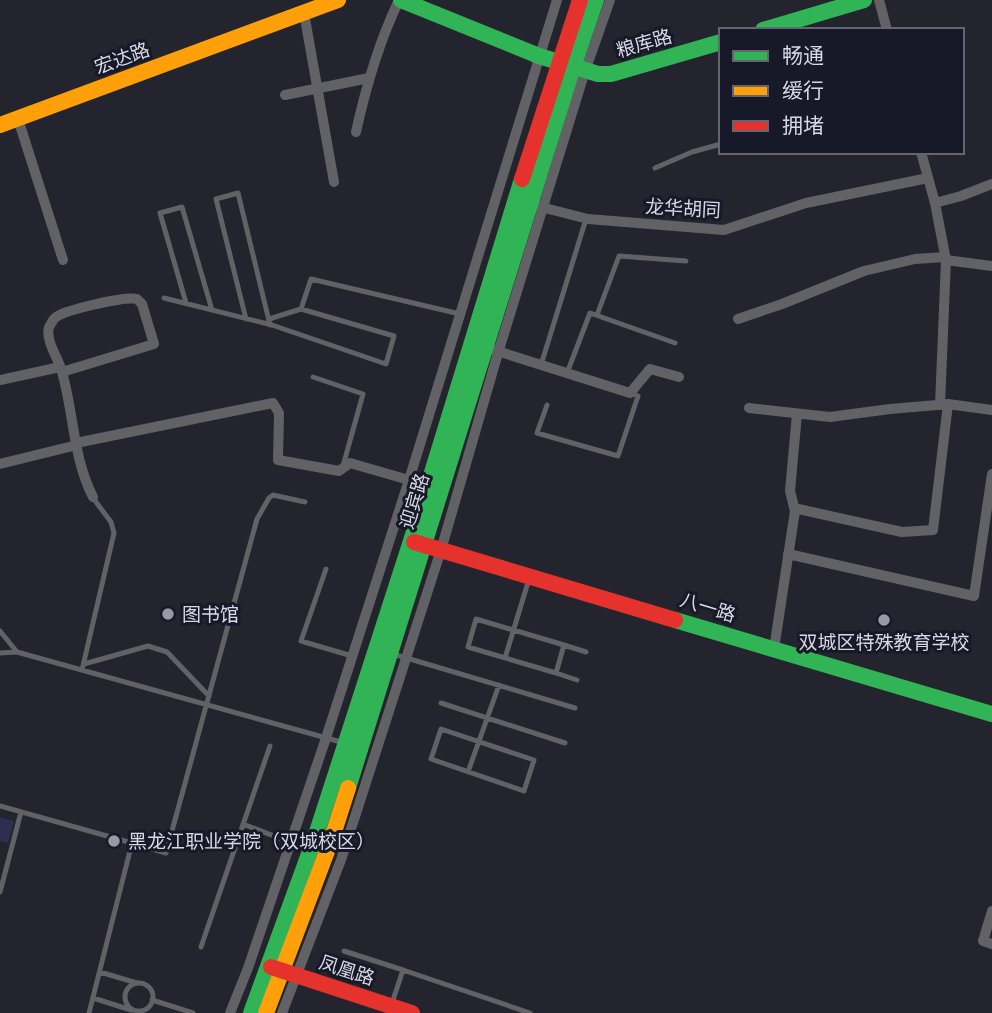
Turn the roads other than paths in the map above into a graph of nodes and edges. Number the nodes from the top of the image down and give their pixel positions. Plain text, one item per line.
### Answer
1 (338, 0) edge
2 (400, 0) edge
3 (556, 0) edge
4 (580, 0) edge
5 (596, 0) edge
6 (610, 0) edge
7 (864, 0) edge
8 (879, 0) edge
9 (303, 13) junction
10 (774, 28) edge
11 (886, 28) edge
12 (719, 43) edge
13 (539, 56) junction
14 (572, 67) junction
15 (369, 78) junction
16 (317, 88) junction
17 (285, 95) dead end
18 (18, 119) junction
19 (0, 125) edge
20 (356, 132) dead end
21 (719, 145) edge
22 (922, 154) edge
23 (655, 168) dead end
24 (928, 178) junction
25 (334, 182) dead end
26 (992, 184) edge
27 (935, 203) junction
28 (529, 204) junction
29 (586, 219) junction
30 (946, 259) junction
31 (63, 260) dead end
32 (686, 261) dead end
33 (992, 266) edge
34 (164, 298) dead end
35 (186, 303) junction
36 (300, 309) junction
37 (212, 310) junction
38 (460, 314) junction
39 (597, 316) junction
40 (246, 318) junction
41 (738, 318) dead end
42 (270, 322) junction
43 (675, 343) dead end
44 (492, 349) junction
45 (541, 365) junction
46 (61, 369) junction
47 (567, 373) junction
48 (313, 377) dead end
49 (679, 377) dead end
50 (0, 380) edge
51 (630, 393) junction
52 (547, 405) dead end
53 (944, 405) junction
54 (749, 408) dead end
55 (992, 410) edge
56 (797, 414) junction
57 (77, 444) junction
58 (0, 464) edge
59 (342, 469) junction
60 (992, 474) edge
61 (409, 480) junction
62 (93, 497) joint
63 (305, 502) dead end
64 (794, 508) junction
65 (417, 543) junction
66 (440, 550) junction
67 (788, 554) junction
68 (326, 569) dead end
69 (530, 576) junction
70 (514, 630) junction
71 (0, 631) edge
72 (564, 645) junction
73 (774, 649) junction
74 (17, 652) junction
75 (586, 652) dead end
76 (0, 653) edge
77 (398, 655) junction
78 (352, 656) junction
79 (505, 658) junction
80 (83, 667) junction
81 (556, 673) junction
82 (577, 680) dead end
83 (499, 685) junction
84 (209, 696) junction
85 (441, 703) dead end
86 (207, 705) junction
87 (576, 708) dead end
88 (992, 714) edge
89 (487, 718) junction
90 (326, 738) junction
91 (479, 741) junction
92 (565, 743) dead end
93 (345, 744) junction
94 (270, 746) dead end
95 (468, 772) junction
96 (0, 806) edge
97 (21, 812) junction
98 (243, 824) junction
99 (291, 842) junction
100 (132, 843) junction
101 (310, 850) junction
102 (0, 892) edge
103 (992, 911) edge
104 (992, 944) edge
105 (201, 947) dead end
106 (344, 951) dead end
107 (403, 970) junction
108 (282, 971) junction
109 (100, 972) junction
110 (139, 984) junction
111 (93, 998) junction
112 (152, 1000) junction
113 (391, 1006) junction
114 (134, 1010) junction
115 (89, 1013) edge
116 (193, 1013) edge
117 (230, 1013) edge
118 (251, 1013) edge
119 (266, 1013) edge
120 (282, 1013) edge
121 (412, 1013) edge
122 (530, 1013) edge

1 - 9 main road, 宏达路
2 - 13 main road, 粮库路
2 - 15 street
3 - 13 street
4 - 14 main road, 迎宾路
5 - 14 main road, 迎宾路
6 - 14 street
7 - 10 main road
8 - 11 street
9 - 16 street
9 - 18 main road, 宏达路
12 - 14 main road, 粮库路
13 - 14 main road, 粮库路
13 - 38 street
14 - 28 main road, 迎宾路
14 - 28 street
15 - 16 street
15 - 20 street
16 - 17 street
16 - 25 street
18 - 19 main road, 宏达路
18 - 31 street
21 - 23 lane
22 - 24 street
24 - 27 street
24 - 29 street, 龙华胡同
26 - 27 street
27 - 30 street
28 - 29 street, 龙华胡同
28 - 44 main road, 迎宾路
28 - 65 main road, 迎宾路
29 - 45 lane
30 - 33 street
30 - 41 street
30 - 53 street
32 - 39 lane
34 - 35 lane
35 - 37 lane
35 - 37 lane
36 - 38 lane
36 - 42 lane
36 - 42 lane
37 - 40 lane
38 - 61 street
39 - 43 lane
39 - 47 lane
40 - 42 lane
40 - 42 lane
44 - 45 street
44 - 65 main road, 迎宾路
44 - 66 street
45 - 47 street
46 - 46 street
46 - 50 street
46 - 57 street
47 - 51 street
48 - 59 lane
49 - 51 street
51 - 52 lane
53 - 55 street
53 - 56 street
53 - 64 street
54 - 56 street
56 - 64 street
57 - 58 street
57 - 59 street
57 - 62 street
59 - 61 street
60 - 67 street
61 - 78 street
62 - 80 lane
63 - 84 lane
64 - 67 street
65 - 66 main road, 八一路
65 - 77 main road, 迎宾路
65 - 93 main road, 迎宾路
66 - 69 main road, 八一路
66 - 77 street
67 - 73 street
68 - 78 lane
69 - 70 lane
69 - 73 main road, 八一路
70 - 72 lane
70 - 79 lane
70 - 79 lane
71 - 74 lane
72 - 75 lane
72 - 81 lane
73 - 88 main road, 八一路
74 - 76 lane
74 - 80 lane
77 - 83 lane
77 - 108 main road, 迎宾路
78 - 90 street
79 - 81 lane
80 - 84 lane
80 - 86 lane
81 - 82 lane
83 - 87 lane
83 - 89 lane
84 - 86 lane
85 - 89 lane
86 - 90 lane
86 - 100 lane
89 - 91 lane
89 - 92 lane
90 - 93 lane
90 - 99 street
91 - 95 lane
91 - 95 lane
91 - 95 lane
93 - 101 main road, 迎宾路
94 - 98 lane
96 - 97 lane
97 - 100 lane
97 - 102 lane
98 - 99 lane
98 - 105 lane
99 - 101 lane
99 - 117 street
100 - 109 lane
101 - 108 main road, 迎宾路
103 - 104 street
106 - 107 lane
107 - 113 lane
107 - 122 lane
108 - 113 main road, 凤凰路
108 - 118 main road, 迎宾路
108 - 119 main road, 迎宾路
108 - 120 street
109 - 110 lane
109 - 111 lane
110 - 112 lane
110 - 114 lane
111 - 114 lane
111 - 115 lane
112 - 114 lane
112 - 116 lane
113 - 121 main road, 凤凰路

